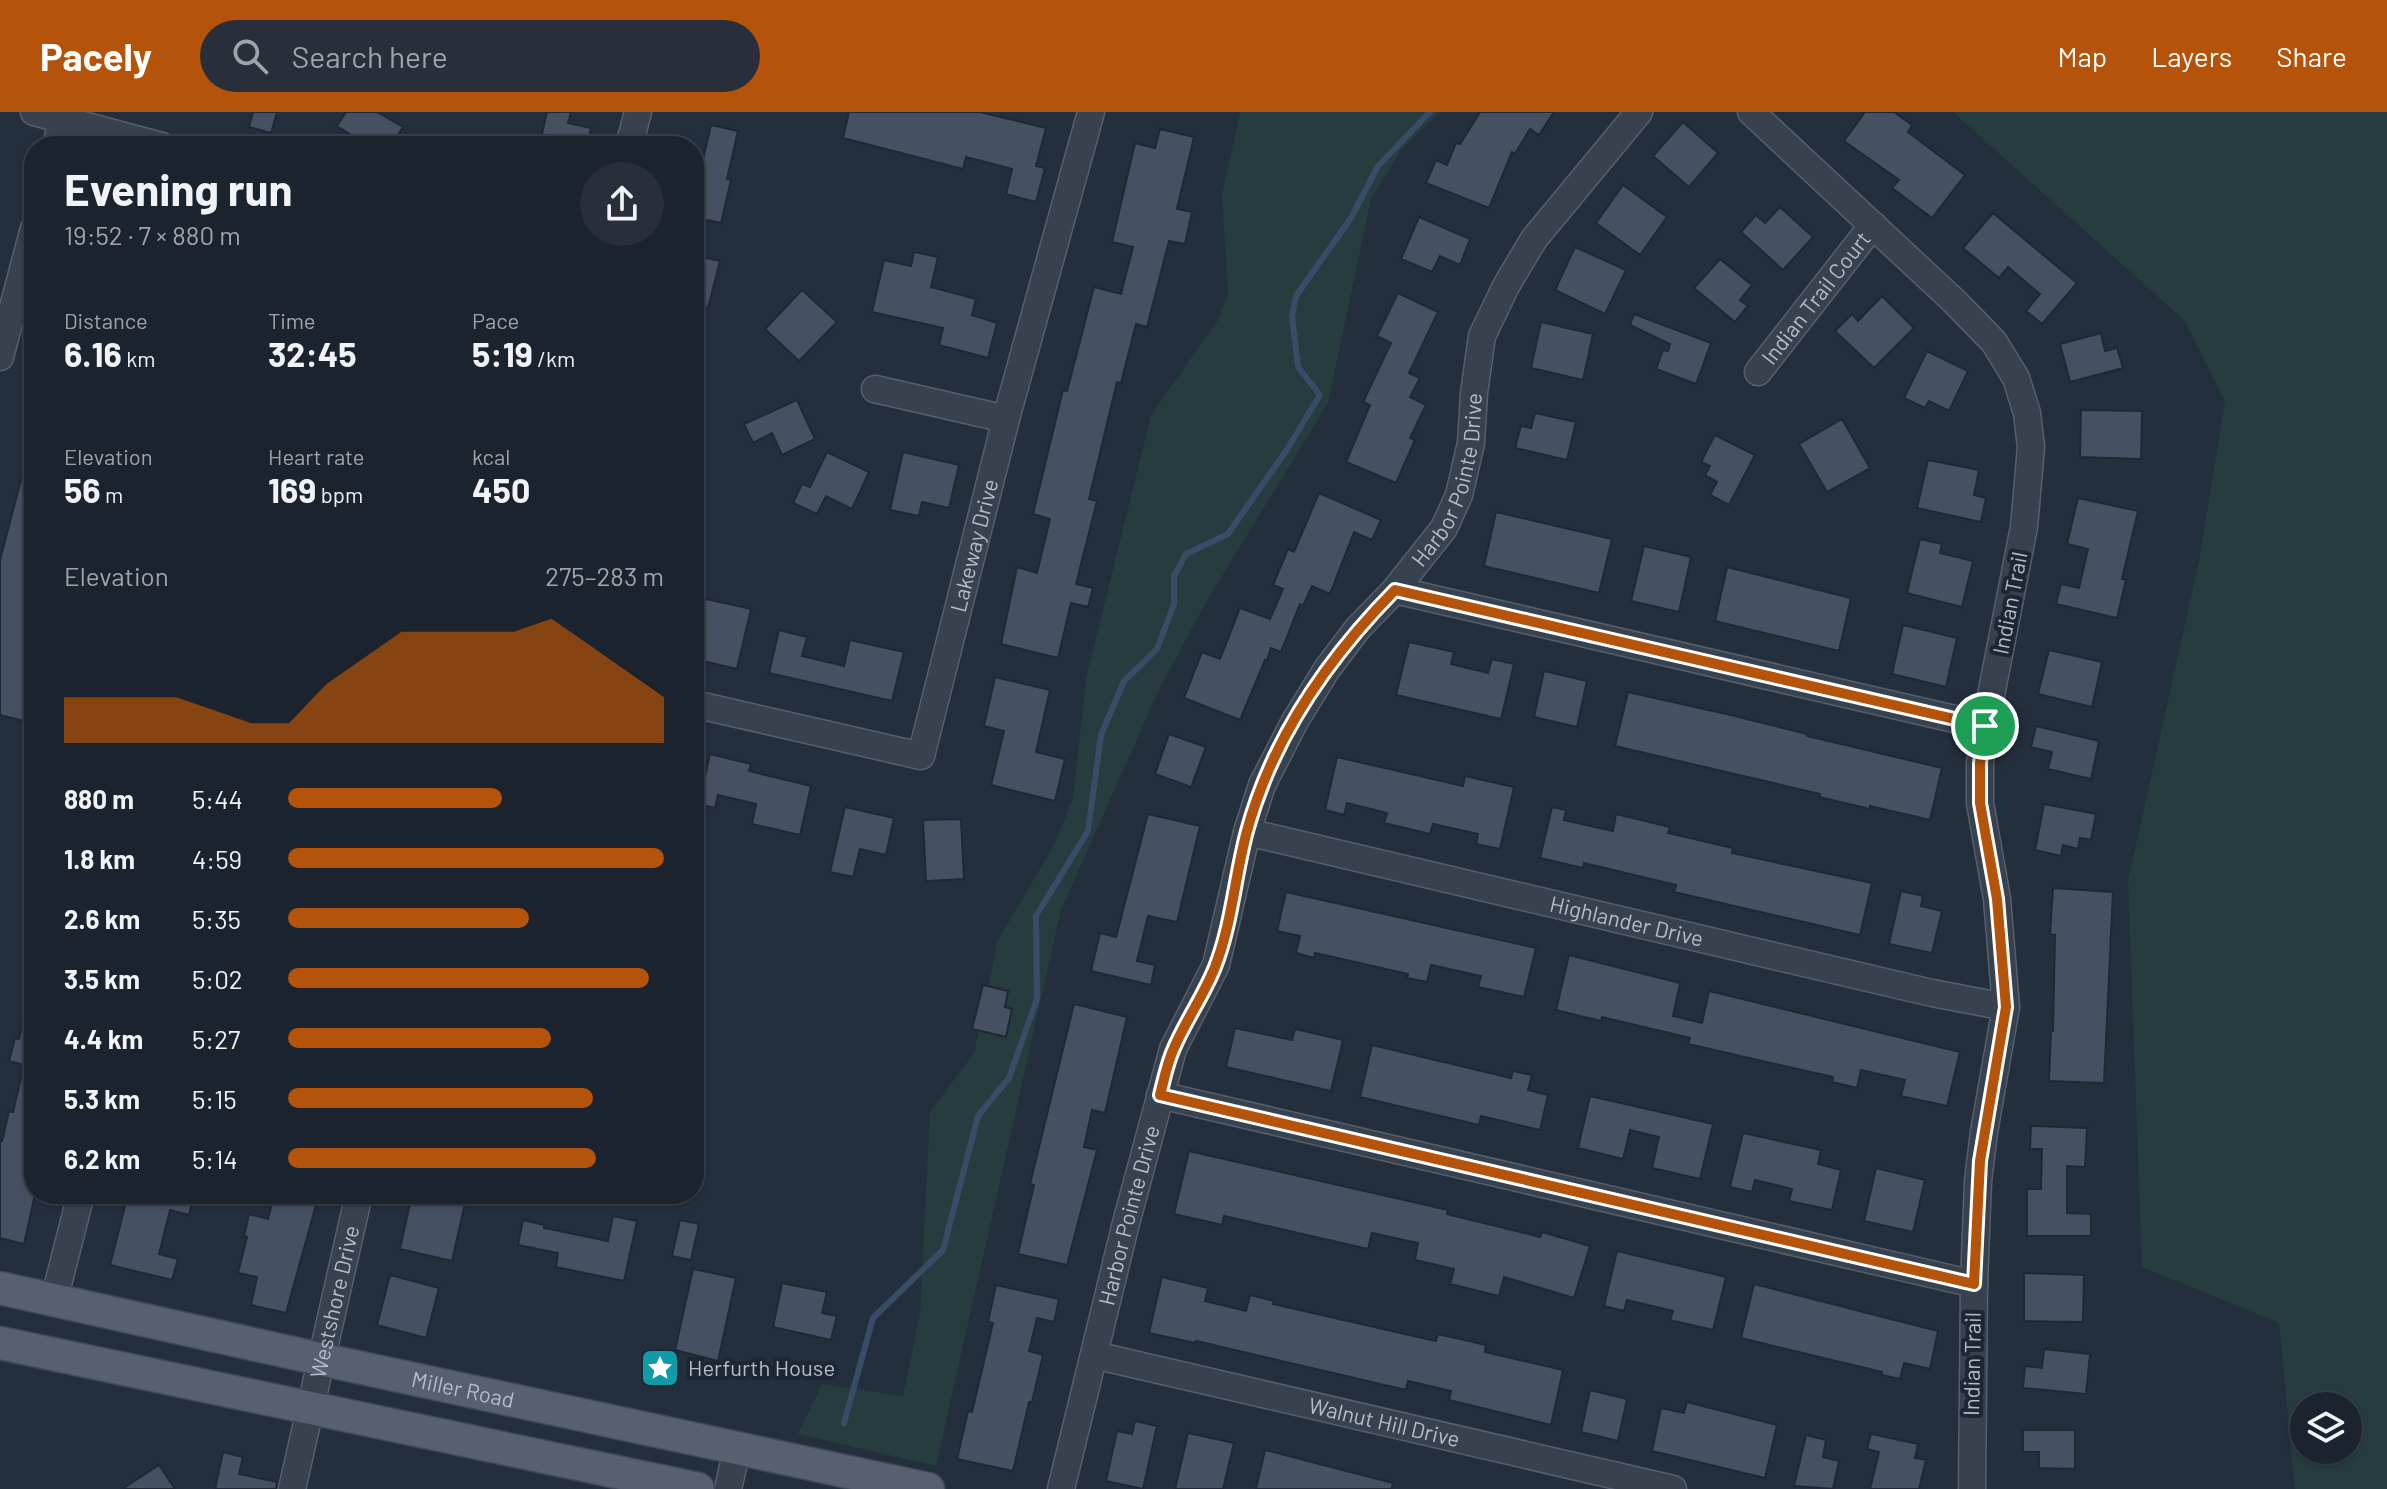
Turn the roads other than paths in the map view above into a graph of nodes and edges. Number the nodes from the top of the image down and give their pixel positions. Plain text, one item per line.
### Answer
1 (34, 112) edge
2 (638, 112) edge
3 (1091, 112) edge
4 (1639, 112) edge
5 (1751, 112) edge
6 (64, 116) edge
7 (59, 136) edge
8 (129, 136) edge
9 (632, 136) edge
10 (1873, 225) junction
11 (24, 266) edge
12 (0, 357) edge
13 (1758, 372) dead end
14 (875, 389) dead end
15 (1006, 419) junction
16 (1395, 590) junction
17 (704, 706) edge
18 (1985, 726) junction
19 (1247, 832) junction
20 (2006, 1007) junction
21 (1160, 1095) junction
22 (78, 1204) edge
23 (357, 1204) edge
24 (1974, 1284) junction
25 (0, 1288) edge
26 (54, 1300) junction
27 (0, 1343) edge
28 (1094, 1355) junction
29 (320, 1359) junction
30 (524, 1403) junction
31 (309, 1409) junction
32 (723, 1446) junction
33 (517, 1452) junction
34 (1633, 1484) edge
35 (292, 1489) edge
36 (699, 1489) edge
37 (728, 1489) edge
38 (928, 1489) edge
39 (1061, 1489) edge
40 (1673, 1489) edge
41 (1972, 1489) edge

1 - 6 street
2 - 9 street
3 - 15 street, Lakeway Drive
4 - 16 street, Harbor Pointe Drive
5 - 10 street, Indian Trail
6 - 7 street
6 - 8 street
10 - 13 street, Indian Trail Court
10 - 18 street, Indian Trail
11 - 12 street
14 - 15 street
15 - 17 street, Lakeway Drive
16 - 18 street
16 - 19 street, Harbor Pointe Drive
18 - 20 street, Indian Trail
19 - 20 street, Highlander Drive
19 - 21 street, Harbor Pointe Drive
20 - 24 street, Indian Trail
21 - 24 street
21 - 28 street, Harbor Pointe Drive
22 - 26 street
23 - 29 street, Westshore Drive
24 - 41 street, Indian Trail
25 - 26 main road, Miller Road
26 - 29 main road, Miller Road
27 - 31 main road
28 - 34 street, Walnut Hill Drive
28 - 39 street, Harbor Pointe Drive
29 - 30 main road, Miller Road
29 - 31 street, Westshore Drive
30 - 32 main road, Miller Road
30 - 33 main road
31 - 33 main road
31 - 35 street, Westshore Drive
32 - 36 main road
32 - 37 street
32 - 38 main road, Miller Road
33 - 36 main road
34 - 40 street, Walnut Hill Drive

